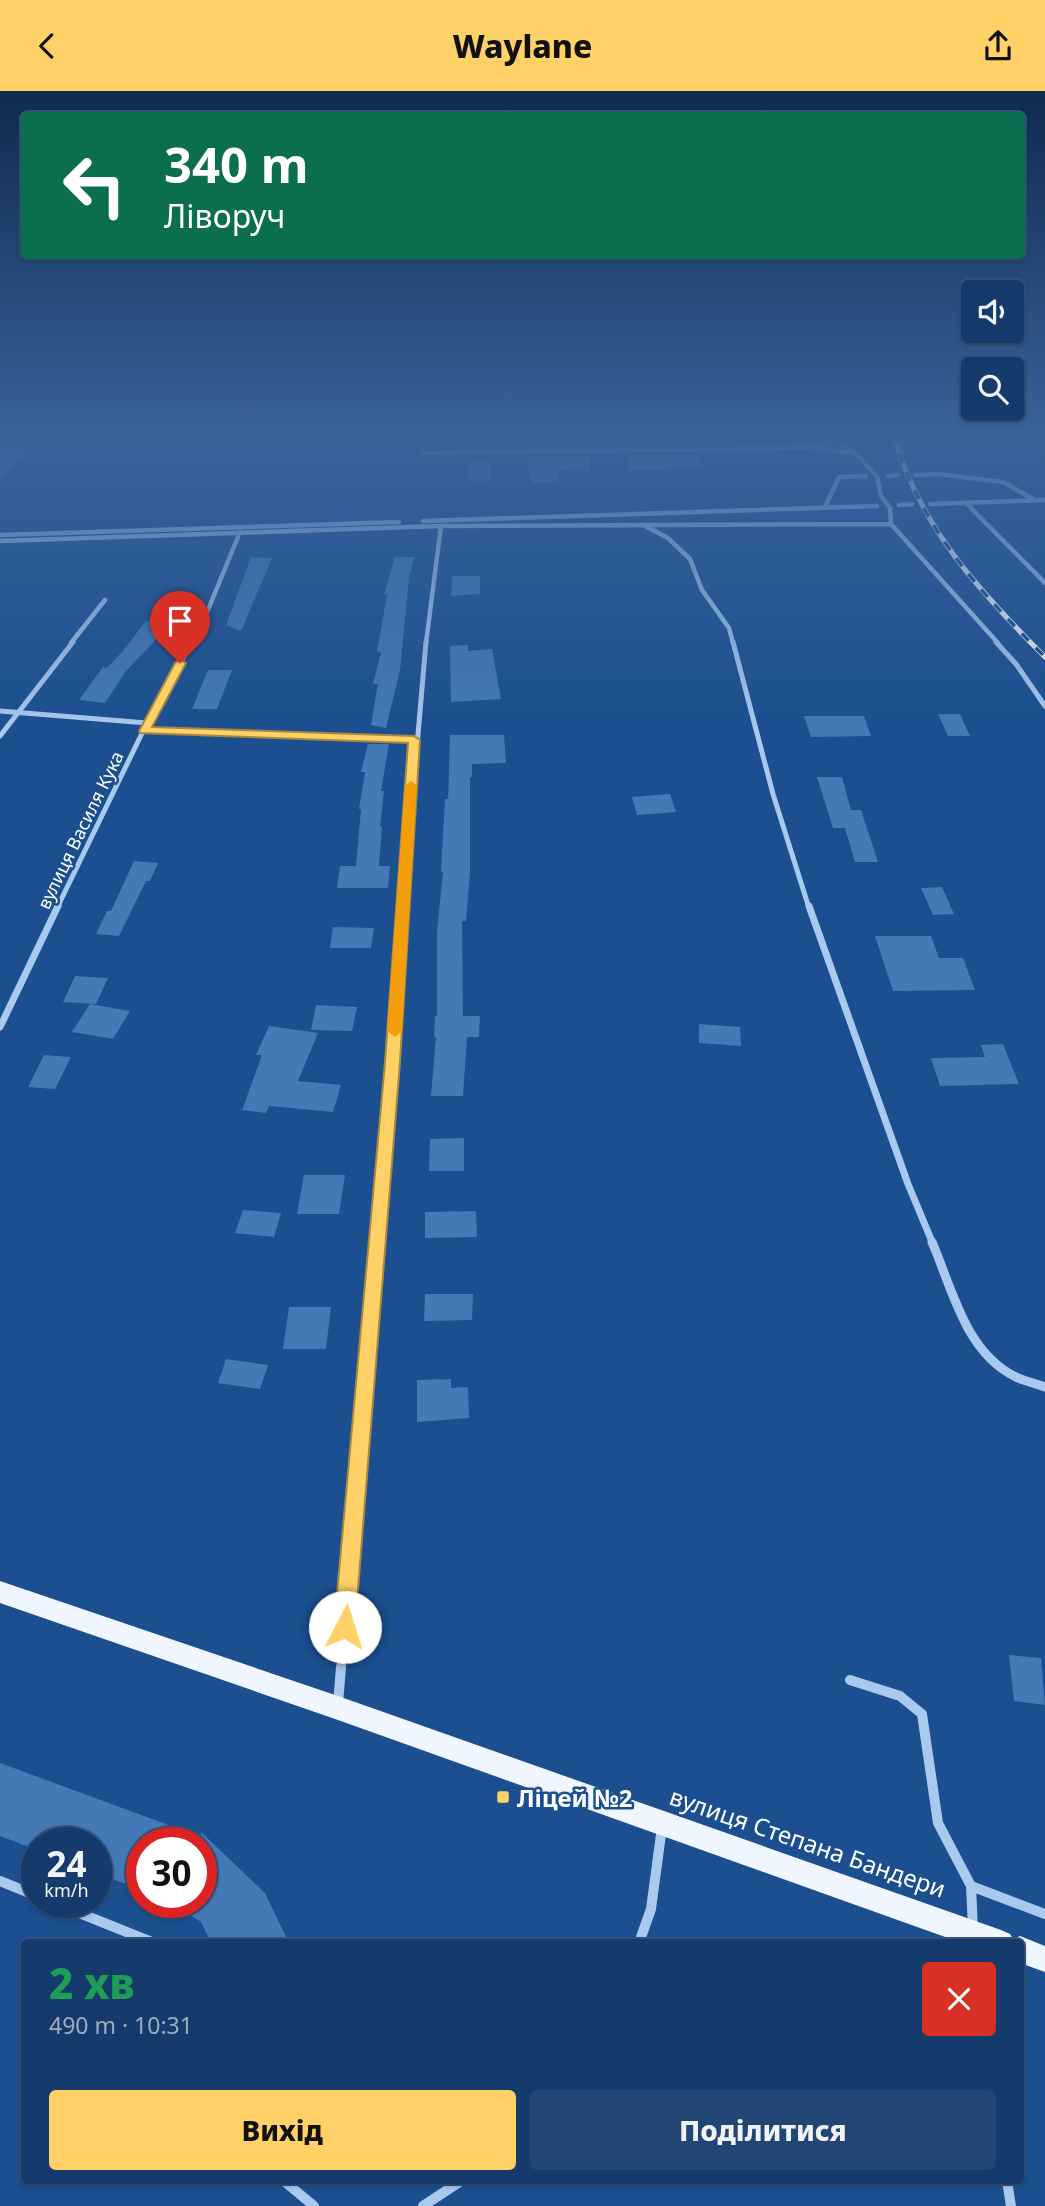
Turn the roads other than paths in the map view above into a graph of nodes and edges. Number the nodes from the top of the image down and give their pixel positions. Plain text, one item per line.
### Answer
1 (240, 532) edge
2 (221, 533) edge
3 (440, 533) edge
4 (658, 533) edge
5 (899, 533) edge
6 (0, 541) edge
7 (105, 600) dead end
8 (1045, 706) edge
9 (0, 711) edge
10 (19, 712) junction
11 (147, 723) junction
12 (145, 731) junction
13 (0, 736) edge
14 (414, 740) junction
15 (0, 1027) edge
16 (1045, 1387) edge
17 (0, 1592) edge
18 (850, 1680) dead end
19 (338, 1708) junction
20 (663, 1823) junction
21 (0, 1881) edge
22 (971, 1887) junction
23 (21, 1890) edge
24 (1045, 1914) edge
25 (92, 1918) edge
26 (974, 1937) edge
27 (144, 1939) edge
28 (640, 1939) edge
29 (1024, 1951) edge
30 (1045, 1959) edge
31 (287, 2184) edge
32 (456, 2184) edge
33 (1007, 2184) edge
34 (314, 2206) edge
35 (423, 2206) edge
36 (1011, 2206) edge

1 - 11 street, вулиця Василя Кука
2 - 6 street
3 - 14 street
4 - 16 street
5 - 8 street
7 - 10 street
9 - 10 street
10 - 11 street
10 - 13 street
11 - 12 street, вулиця Василя Кука
12 - 14 street
12 - 15 street, вулиця Василя Кука
14 - 19 street
17 - 19 main road, вулиця Степана Бандери
18 - 22 street
19 - 20 main road, вулиця Степана Бандери
20 - 26 main road, вулиця Степана Бандери
20 - 28 street
21 - 23 street
22 - 24 street
22 - 26 street
25 - 27 street
29 - 30 main road
31 - 34 street
32 - 35 street
33 - 36 street

